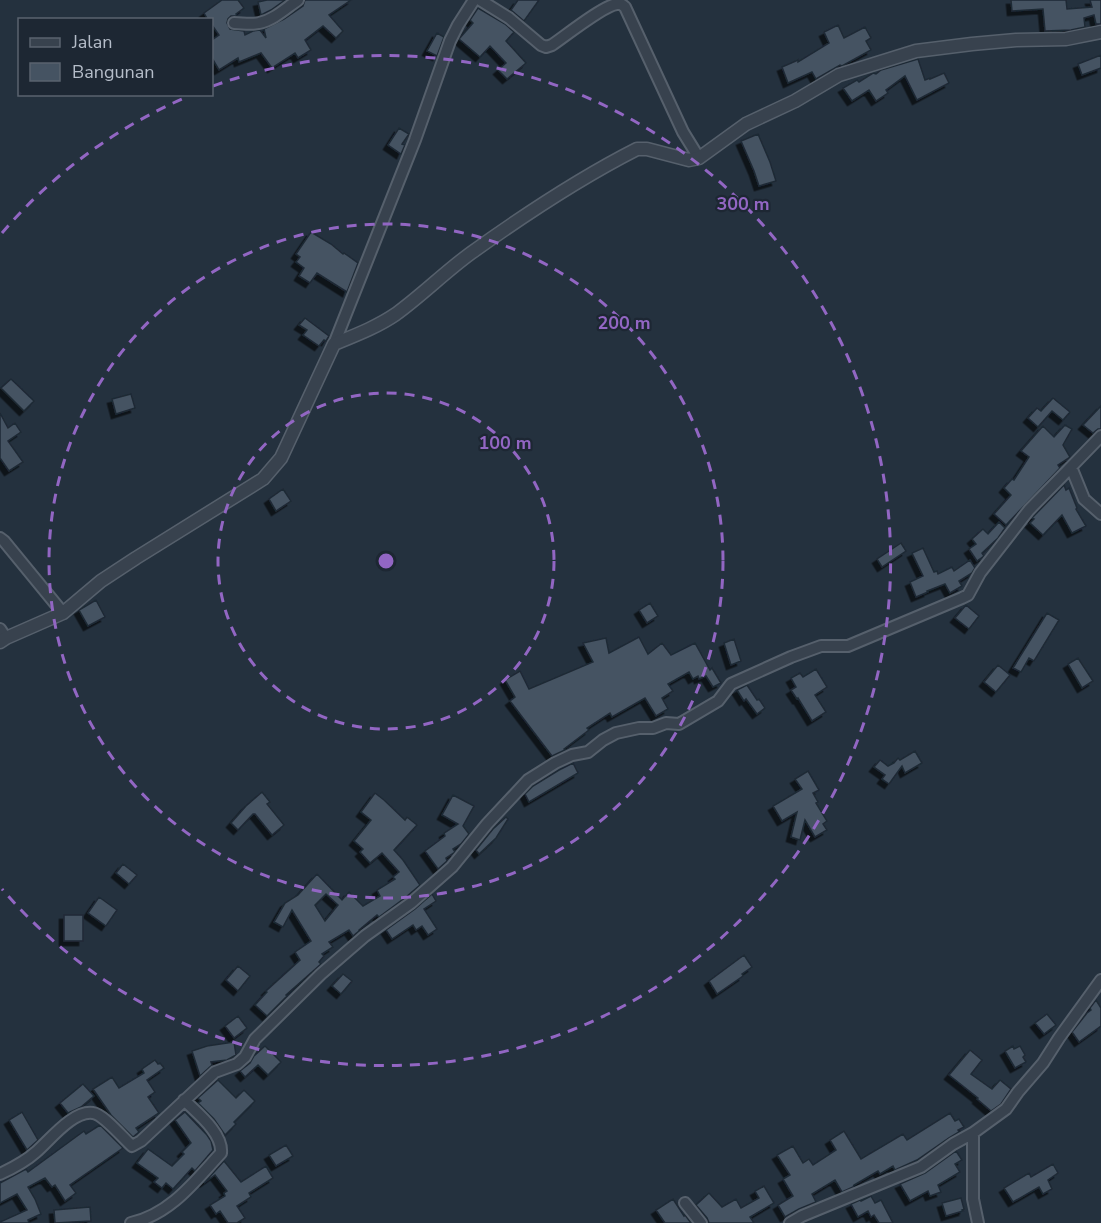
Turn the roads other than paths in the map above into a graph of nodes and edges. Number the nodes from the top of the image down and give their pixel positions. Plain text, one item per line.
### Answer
1 (298, 0) edge
2 (474, 0) edge
3 (480, 0) edge
4 (234, 23) dead end
5 (1101, 32) edge
6 (699, 158) junction
7 (334, 344) junction
8 (1101, 436) edge
9 (1071, 467) junction
10 (1101, 514) edge
11 (0, 538) edge
12 (63, 613) junction
13 (2, 636) edge
14 (1101, 980) edge
15 (184, 1100) junction
16 (973, 1132) junction
17 (0, 1174) edge
18 (685, 1203) dead end
19 (132, 1223) edge
20 (701, 1223) edge
21 (790, 1223) edge
22 (978, 1223) edge

1 - 4 street
2 - 7 street
3 - 6 street
5 - 6 street
6 - 7 street
7 - 12 street
8 - 9 street
9 - 10 street
9 - 15 street
11 - 12 street
12 - 13 street
14 - 16 street
15 - 17 street
15 - 19 street
16 - 21 street
16 - 22 street
18 - 20 street

